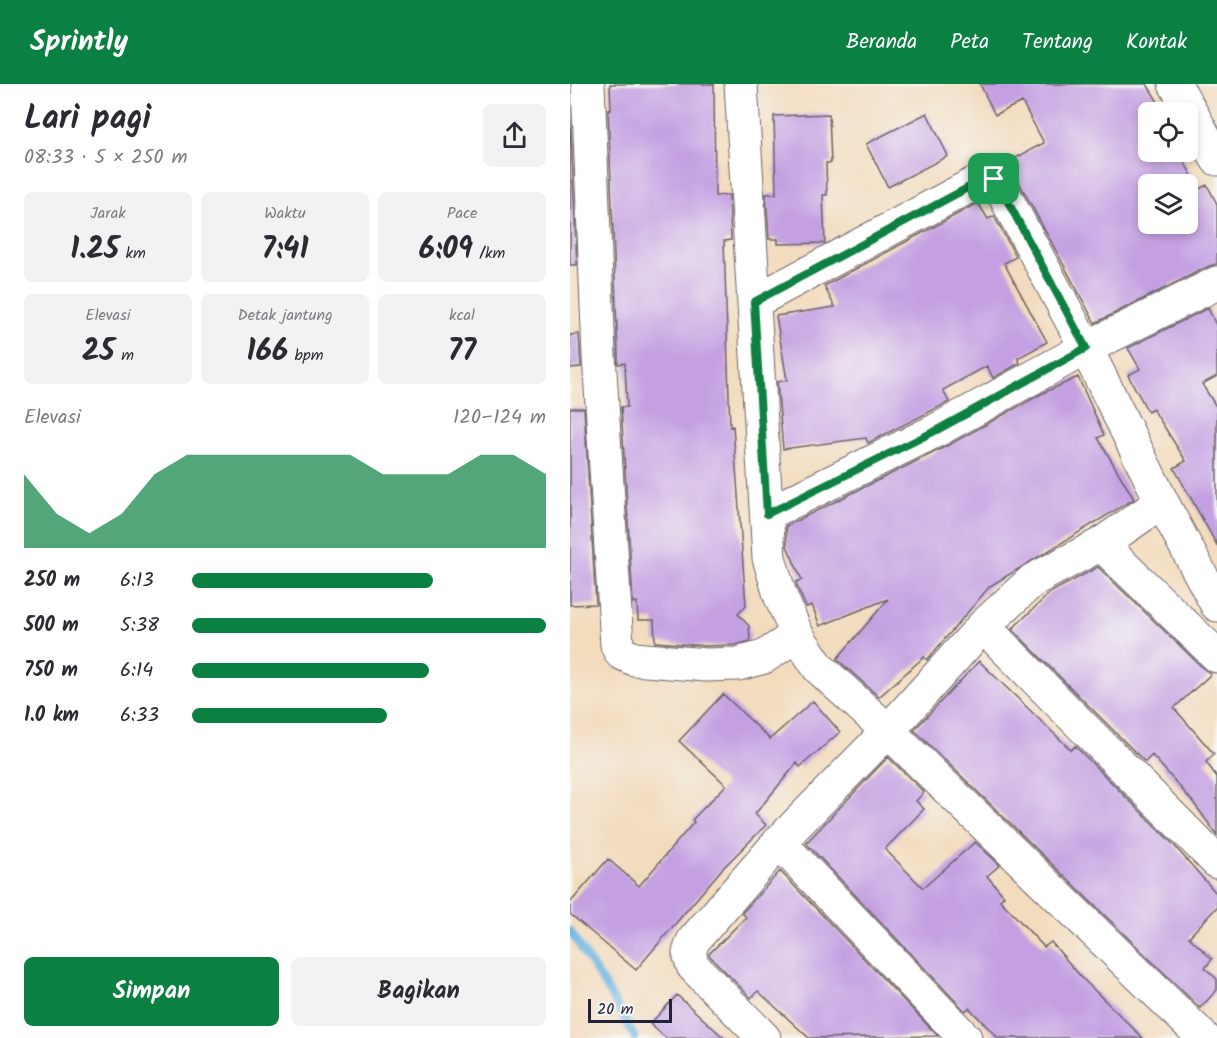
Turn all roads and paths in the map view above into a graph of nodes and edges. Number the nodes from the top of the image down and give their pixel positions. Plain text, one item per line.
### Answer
1 (588, 84) edge
2 (741, 84) edge
3 (1175, 84) edge
4 (1217, 159) edge
5 (1217, 283) edge
6 (754, 302) junction
7 (1086, 348) junction
8 (1162, 502) junction
9 (767, 514) junction
10 (1101, 544) junction
11 (1217, 605) edge
12 (983, 626) junction
13 (797, 635) junction
14 (1217, 656) edge
15 (888, 730) junction
16 (779, 842) junction
17 (1217, 862) edge
18 (764, 1038) edge
19 (965, 1038) edge
20 (1204, 1038) edge

1 - 13 street
2 - 6 street
3 - 4 street
5 - 7 street
6 - 7 street
6 - 9 street
7 - 8 street
7 - 9 street
8 - 10 street
8 - 11 street
9 - 13 street
10 - 12 street
10 - 14 street
12 - 15 street
12 - 17 street
13 - 15 street
15 - 16 street
15 - 20 street
16 - 18 street
16 - 19 street

